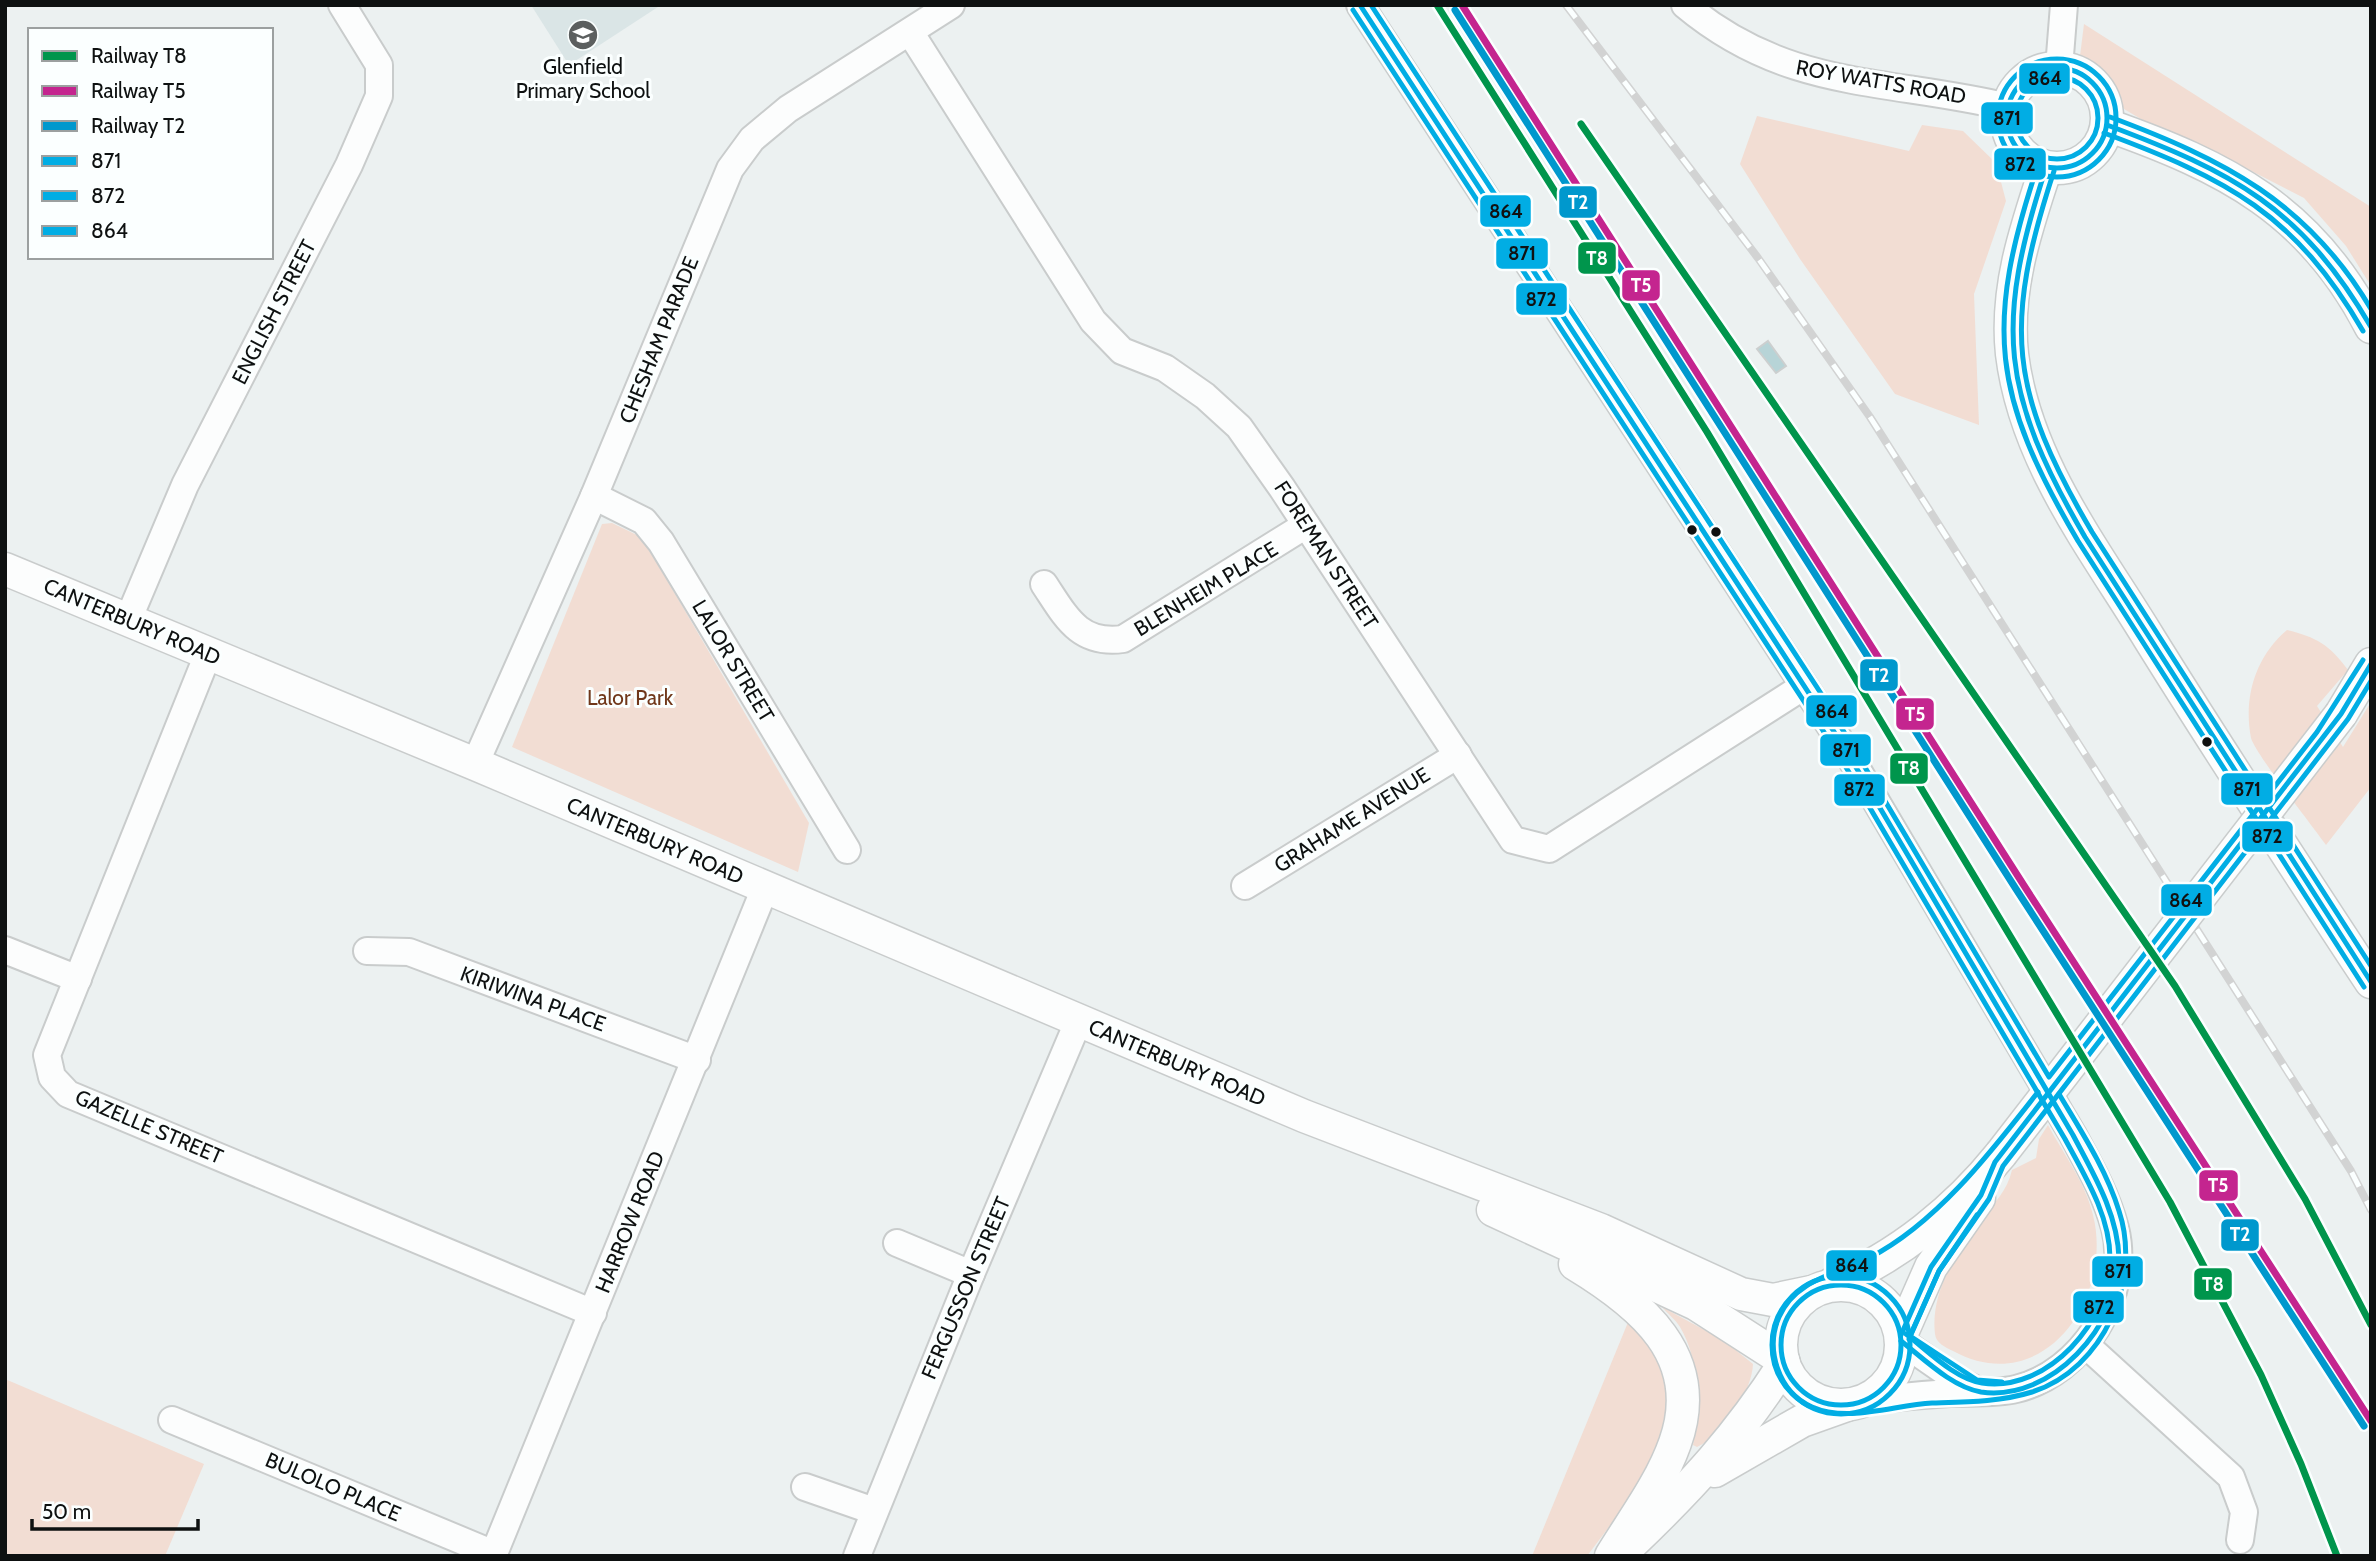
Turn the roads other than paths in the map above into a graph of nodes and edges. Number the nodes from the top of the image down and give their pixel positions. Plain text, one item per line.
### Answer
1 (342, 5) edge
2 (951, 5) edge
3 (1360, 5) edge
4 (1685, 5) edge
5 (2064, 5) edge
6 (910, 32) junction
7 (2059, 68) junction
8 (2008, 107) junction
9 (2107, 125) junction
10 (2046, 168) junction
11 (2371, 327) edge
12 (594, 496) junction
13 (1306, 525) junction
14 (5, 569) edge
15 (1044, 584) dead end
16 (128, 620) junction
17 (208, 654) junction
18 (2371, 664) edge
19 (1804, 686) junction
20 (1458, 755) junction
21 (475, 764) junction
22 (847, 850) dead end
23 (1245, 886) dead end
24 (765, 888) junction
25 (5, 950) edge
26 (367, 951) dead end
27 (78, 979) junction
28 (2371, 982) edge
29 (1078, 1022) junction
30 (697, 1060) junction
31 (1304, 1116) junction
32 (1998, 1158) junction
33 (1461, 1196) junction
34 (897, 1243) dead end
35 (971, 1274) junction
36 (1820, 1289) junction
37 (593, 1313) junction
38 (1901, 1338) junction
39 (2086, 1345) junction
40 (1784, 1362) junction
41 (1982, 1392) junction
42 (1854, 1404) junction
43 (172, 1420) dead end
44 (1696, 1482) junction
45 (805, 1488) dead end
46 (874, 1511) junction
47 (2240, 1541) dead end
48 (493, 1555) edge
49 (856, 1556) edge
50 (1611, 1556) edge
51 (1619, 1556) edge

1 - 16 street, ENGLISH STREET
2 - 6 street, CHESHAM PARADE
3 - 19 street
4 - 8 street, ROY WATTS ROAD
5 - 7 street
6 - 12 street, CHESHAM PARADE
6 - 13 street, FOREMAN STREET
7 - 8 main road
7 - 9 main road
8 - 10 main road
9 - 10 main road
9 - 11 main road
10 - 28 main road
12 - 21 street, CHESHAM PARADE
12 - 22 street, LALOR STREET
13 - 15 street, BLENHEIM PLACE
13 - 20 street, FOREMAN STREET
14 - 16 main road, CANTERBURY ROAD
16 - 17 main road, CANTERBURY ROAD
17 - 21 main road, CANTERBURY ROAD
17 - 27 street, GAZELLE STREET
18 - 32 main road, bridge
19 - 20 street, FOREMAN STREET
19 - 39 street
20 - 23 street, GRAHAME AVENUE
21 - 24 main road, CANTERBURY ROAD
24 - 29 main road, CANTERBURY ROAD
24 - 30 street, HARROW ROAD
25 - 27 street
26 - 30 street, KIRIWINA PLACE
27 - 37 street, GAZELLE STREET
29 - 31 main road, CANTERBURY ROAD
29 - 35 street, FERGUSSON STREET
30 - 37 street, HARROW ROAD
31 - 33 main road, CANTERBURY ROAD
31 - 36 main road, CANTERBURY ROAD
32 - 36 main road
32 - 38 main road
33 - 40 main road, CANTERBURY ROAD
33 - 50 main road
34 - 35 street
35 - 46 street, FERGUSSON STREET
36 - 38 main road
36 - 40 main road
37 - 48 street, HARROW ROAD
38 - 41 street
38 - 42 main road
39 - 41 street
39 - 47 street
40 - 42 main road
40 - 44 main road
41 - 42 street
42 - 44 main road
43 - 48 street, BULOLO PLACE
44 - 51 main road
45 - 46 street
46 - 49 street, FERGUSSON STREET

